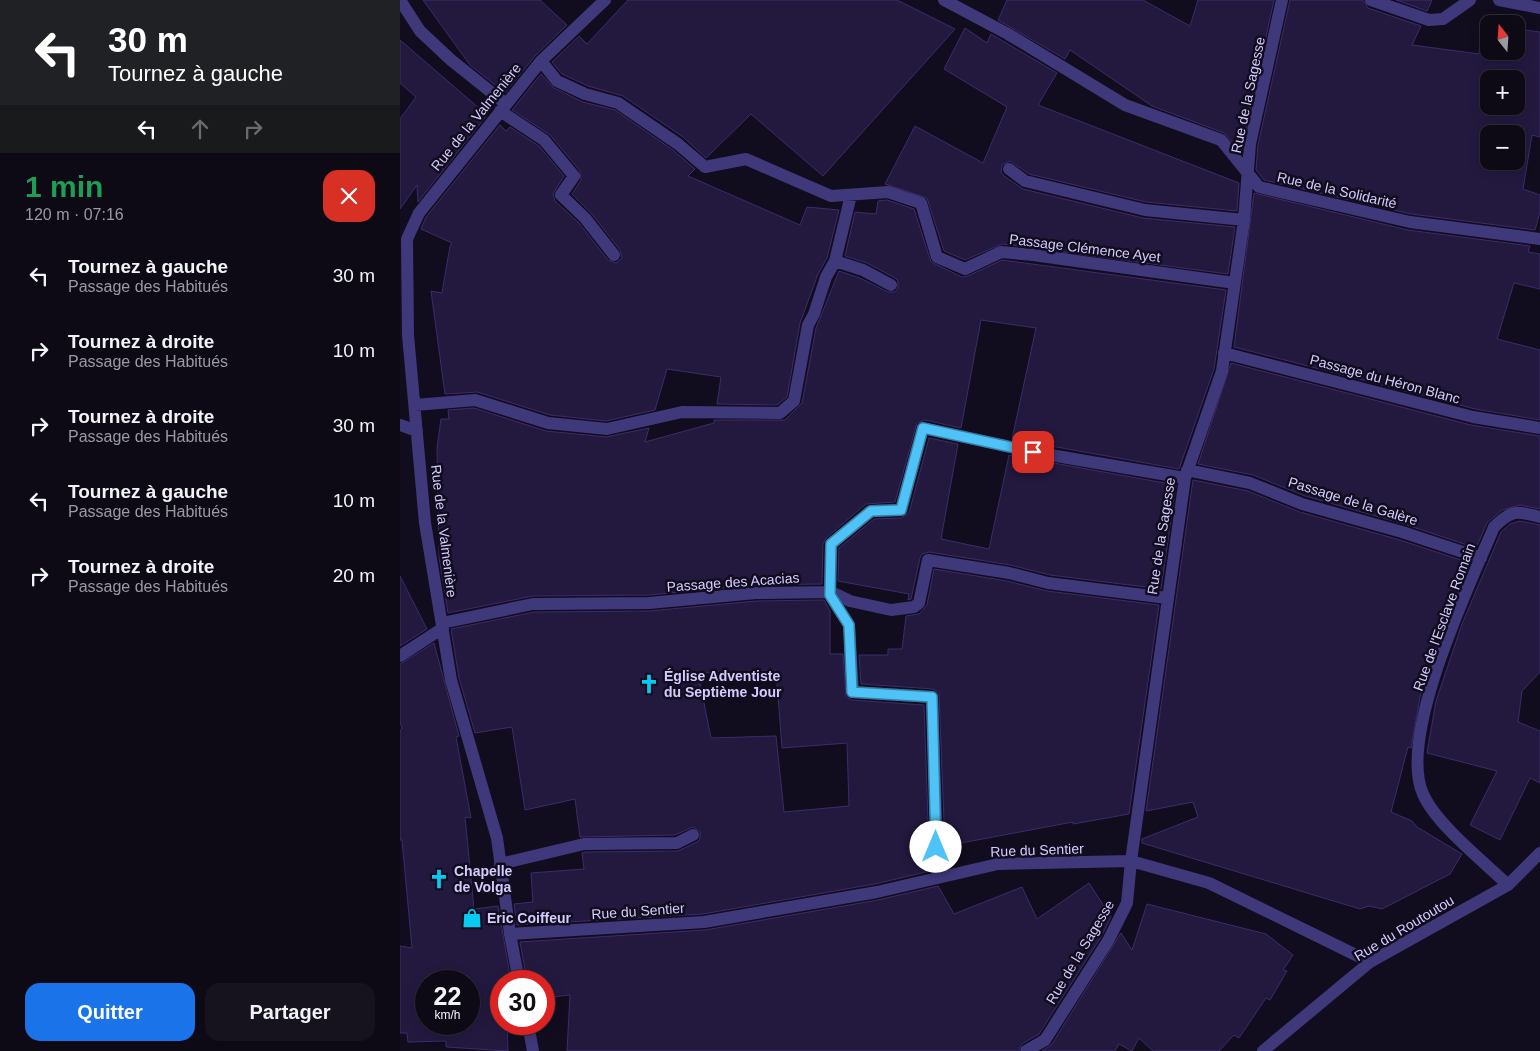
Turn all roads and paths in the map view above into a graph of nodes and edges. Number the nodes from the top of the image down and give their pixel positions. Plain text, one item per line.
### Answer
1 (400, 0) edge
2 (605, 0) edge
3 (944, 0) edge
4 (1282, 0) edge
5 (1371, 0) edge
6 (1470, 0) edge
7 (1499, 0) edge
8 (1540, 8) edge
9 (541, 62) junction
10 (503, 108) junction
11 (1009, 169) dead end
12 (1248, 173) junction
13 (851, 195) junction
14 (1244, 220) junction
15 (403, 237) edge
16 (1540, 238) edge
17 (614, 255) dead end
18 (835, 261) junction
19 (1236, 283) junction
20 (891, 285) dead end
21 (1224, 353) junction
22 (415, 406) junction
23 (400, 425) edge
24 (1540, 428) edge
25 (417, 431) junction
26 (1186, 474) junction
27 (1540, 518) edge
28 (1481, 558) junction
29 (831, 592) junction
30 (1167, 598) junction
31 (442, 626) junction
32 (400, 656) edge
33 (693, 835) dead end
34 (1540, 853) edge
35 (1131, 861) junction
36 (500, 864) junction
37 (938, 878) junction
38 (1508, 885) junction
39 (510, 934) junction
40 (1370, 962) junction
41 (517, 970) edge
42 (530, 1035) edge
43 (533, 1051) edge
44 (1026, 1051) edge
45 (1262, 1051) edge

1 - 10 street
2 - 9 street, Rue de la Valmenière
3 - 12 street, Rue de la Solidarité
4 - 12 street, Rue de la Sagesse
5 - 6 street
7 - 8 street
9 - 10 street, Rue de la Valmenière
9 - 13 street, Passage Clémence Ayet
10 - 15 street, Rue de la Valmenière
10 - 17 street
11 - 14 street
12 - 14 street, Rue de la Sagesse
12 - 16 street, Rue de la Solidarité
13 - 18 street
13 - 19 street, Passage Clémence Ayet
14 - 19 street, Rue de la Sagesse
15 - 22 street, Rue de la Valmenière
18 - 20 street
18 - 22 street
19 - 21 street, Rue de la Sagesse
21 - 24 street, Passage du Héron Blanc
21 - 26 street, Rue de la Sagesse
22 - 25 street, Rue de la Valmenière
23 - 25 street
25 - 31 street, Rue de la Valmenière
26 - 28 street, Passage de la Galère
26 - 29 street, Passage de la Galère
26 - 30 street, Rue de la Sagesse
27 - 28 street, Rue de l'Esclave Romain
28 - 38 street, Rue de l'Esclave Romain
29 - 30 street, Passage des Acacias
29 - 31 street, Passage des Acacias
29 - 37 street
30 - 35 street, Rue de la Sagesse
31 - 32 street
31 - 36 street, Rue de la Valmenière
33 - 36 street
34 - 38 street, Rue du Routoutou
35 - 37 street, Rue du Sentier
35 - 40 street, Rue du Sentier
35 - 44 street, Rue de la Sagesse
36 - 39 street, Rue de la Valmenière
37 - 39 street, Rue du Sentier
38 - 40 street, Rue du Routoutou
39 - 41 street, Rue de la Valmenière
40 - 45 street, Rue du Routoutou
42 - 43 street

